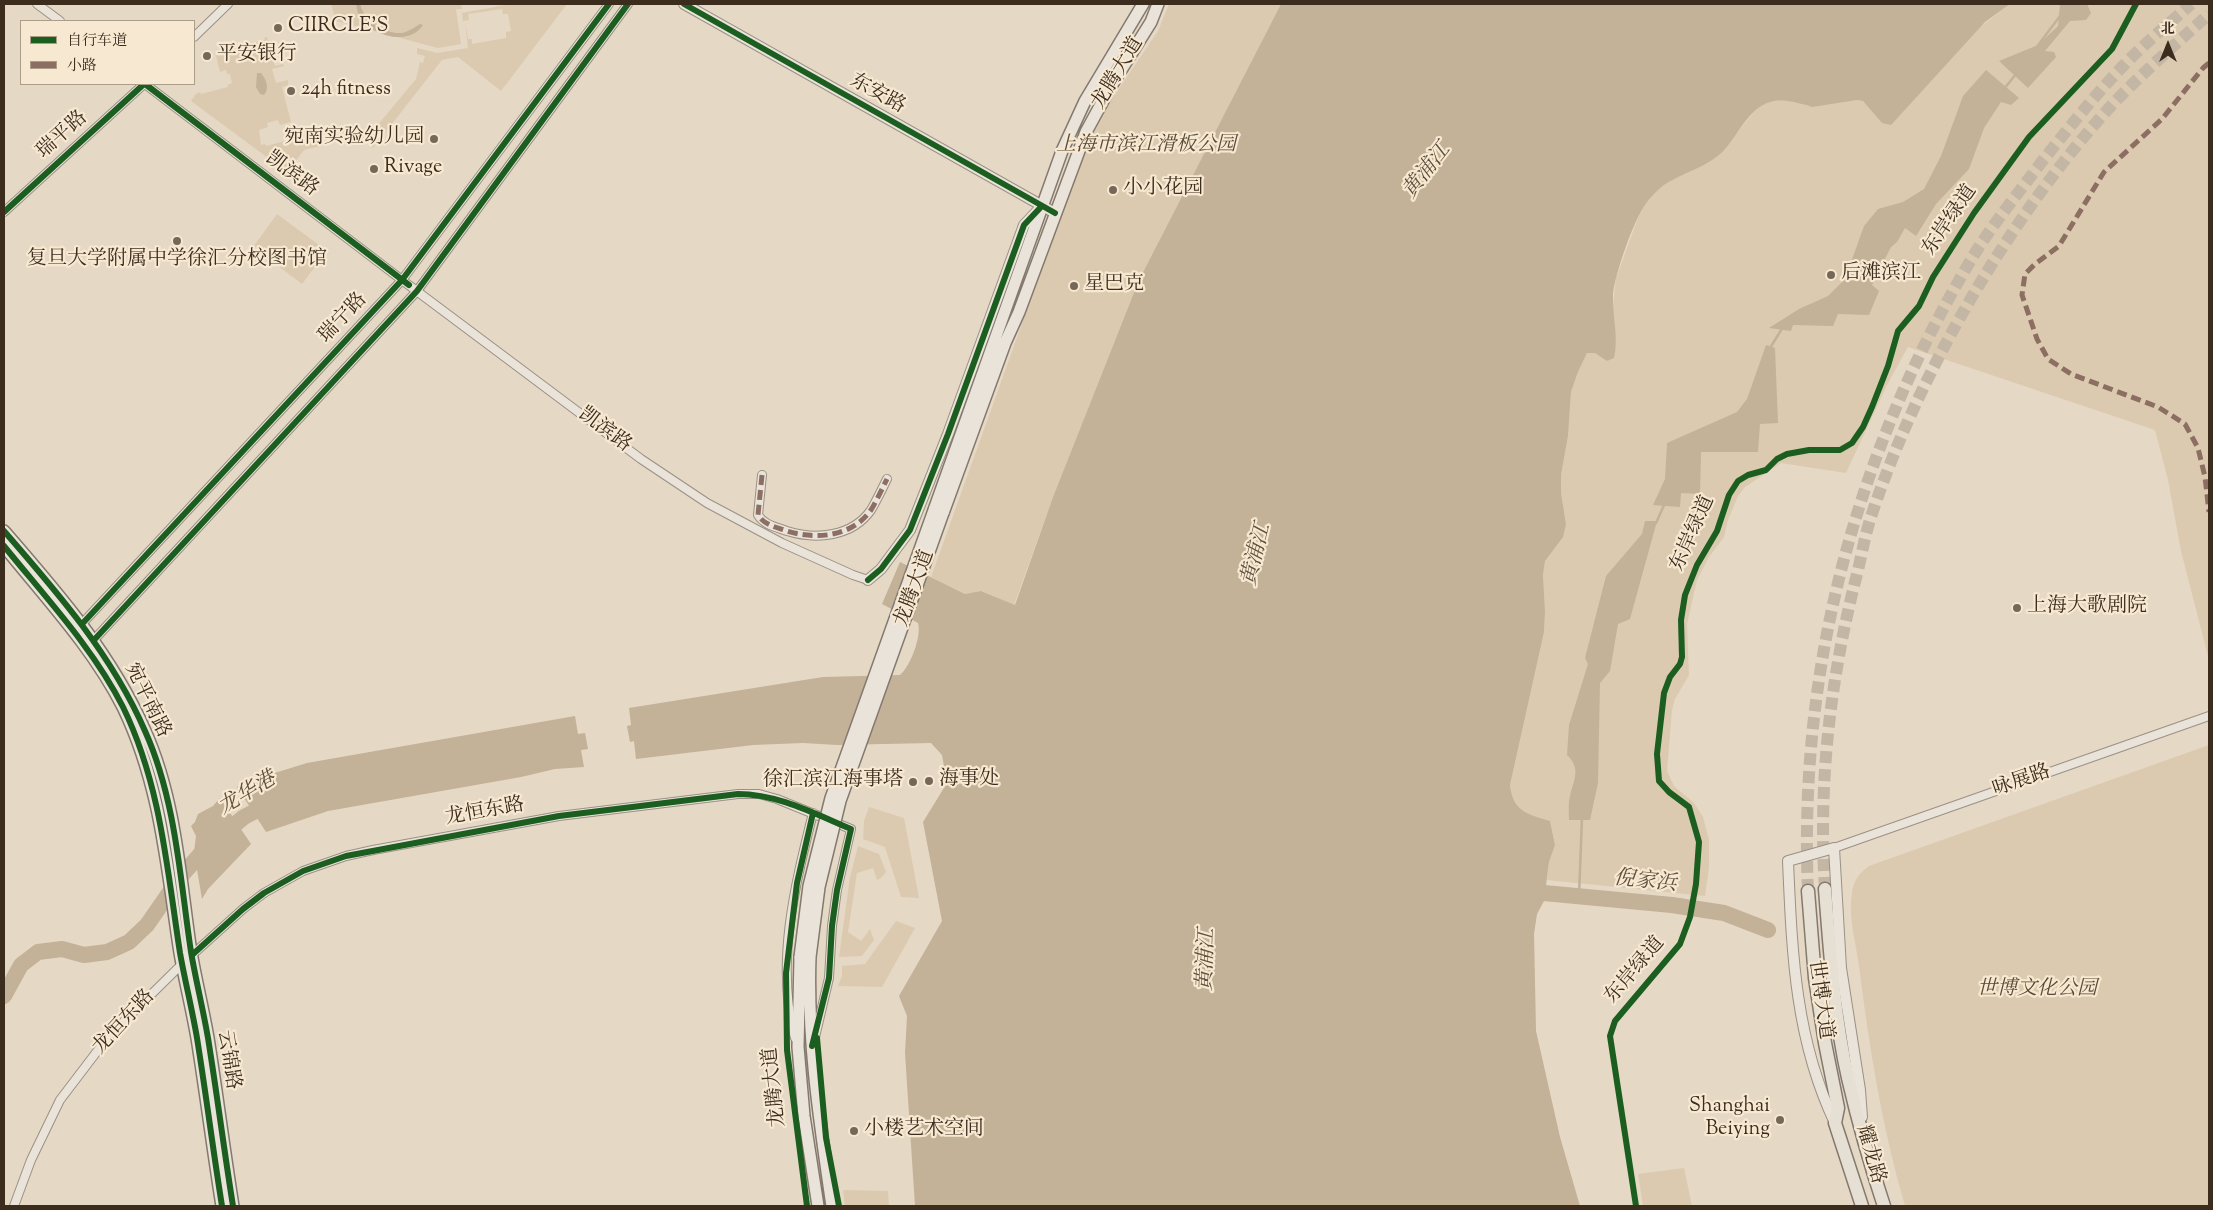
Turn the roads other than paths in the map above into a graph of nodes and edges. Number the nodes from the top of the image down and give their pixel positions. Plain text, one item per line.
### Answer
1 (37, 4) edge
2 (228, 4) edge
3 (609, 4) edge
4 (628, 4) edge
5 (684, 4) edge
6 (1143, 4) edge
7 (1158, 4) edge
8 (59, 20) edge
9 (195, 36) edge
10 (144, 85) edge
11 (146, 85) edge
12 (1042, 207) junction
13 (4, 212) edge
14 (1055, 213) junction
15 (402, 280) junction
16 (417, 291) junction
17 (989, 371) junction
18 (762, 475) dead end
19 (887, 479) dead end
20 (4, 531) edge
21 (4, 546) edge
22 (868, 580) joint
23 (78, 628) junction
24 (90, 644) junction
25 (2209, 716) edge
26 (812, 813) junction
27 (1834, 848) junction
28 (1824, 889) tunnel mouth
29 (1808, 891) tunnel mouth
30 (186, 920) joint
31 (177, 930) joint
32 (192, 955) junction
33 (805, 957) junction
34 (182, 964) junction
35 (812, 1046) junction
36 (798, 1047) junction
37 (1855, 1104) joint
38 (1838, 1108) joint
39 (1835, 1123) junction
40 (1864, 1146) junction
41 (14, 1206) edge
42 (222, 1206) edge
43 (232, 1206) edge
44 (818, 1206) edge
45 (832, 1206) edge
46 (1862, 1206) edge
47 (1884, 1206) edge

1 - 8 street
2 - 9 street
3 - 15 street, 瑞宁路
4 - 16 street, 瑞宁路
5 - 12 street, 东安路
6 - 12 main road, 龙腾大道
7 - 14 main road, 龙腾大道
10 - 13 street, 瑞平路
11 - 15 street, 凯滨路
12 - 14 street, 东安路
12 - 17 main road, 龙腾大道
12 - 22 street
14 - 17 main road, 龙腾大道
15 - 16 street, 凯滨路
15 - 23 street, 瑞宁路
16 - 22 street, 凯滨路
16 - 24 street, 瑞宁路
17 - 33 main road, 龙腾大道, bridge
18 - 19 street
20 - 23 main road, 宛平南路
21 - 23 main road, 宛平南路
23 - 24 main road, 宛平南路
24 - 30 main road, 宛平南路
24 - 31 main road, 宛平南路
25 - 27 street, 咏展路
26 - 32 street, 龙恒东路
26 - 35 street, 龙恒东路
26 - 36 street
27 - 39 street
27 - 40 street
28 - 37 main road, 世博大道
29 - 38 main road, 世博大道
30 - 32 main road, 云锦路
31 - 34 main road, 云锦路
32 - 34 street, 龙恒东路
32 - 43 main road, 云锦路
33 - 35 main road, 龙腾大道
33 - 36 main road, 龙腾大道
34 - 41 street, 龙恒东路
34 - 42 main road, 云锦路
35 - 45 main road, 龙腾大道
36 - 44 main road, 龙腾大道
37 - 40 main road, 耀龙路
38 - 39 main road, 耀龙路
39 - 46 main road, 耀龙路
40 - 47 main road, 耀龙路

